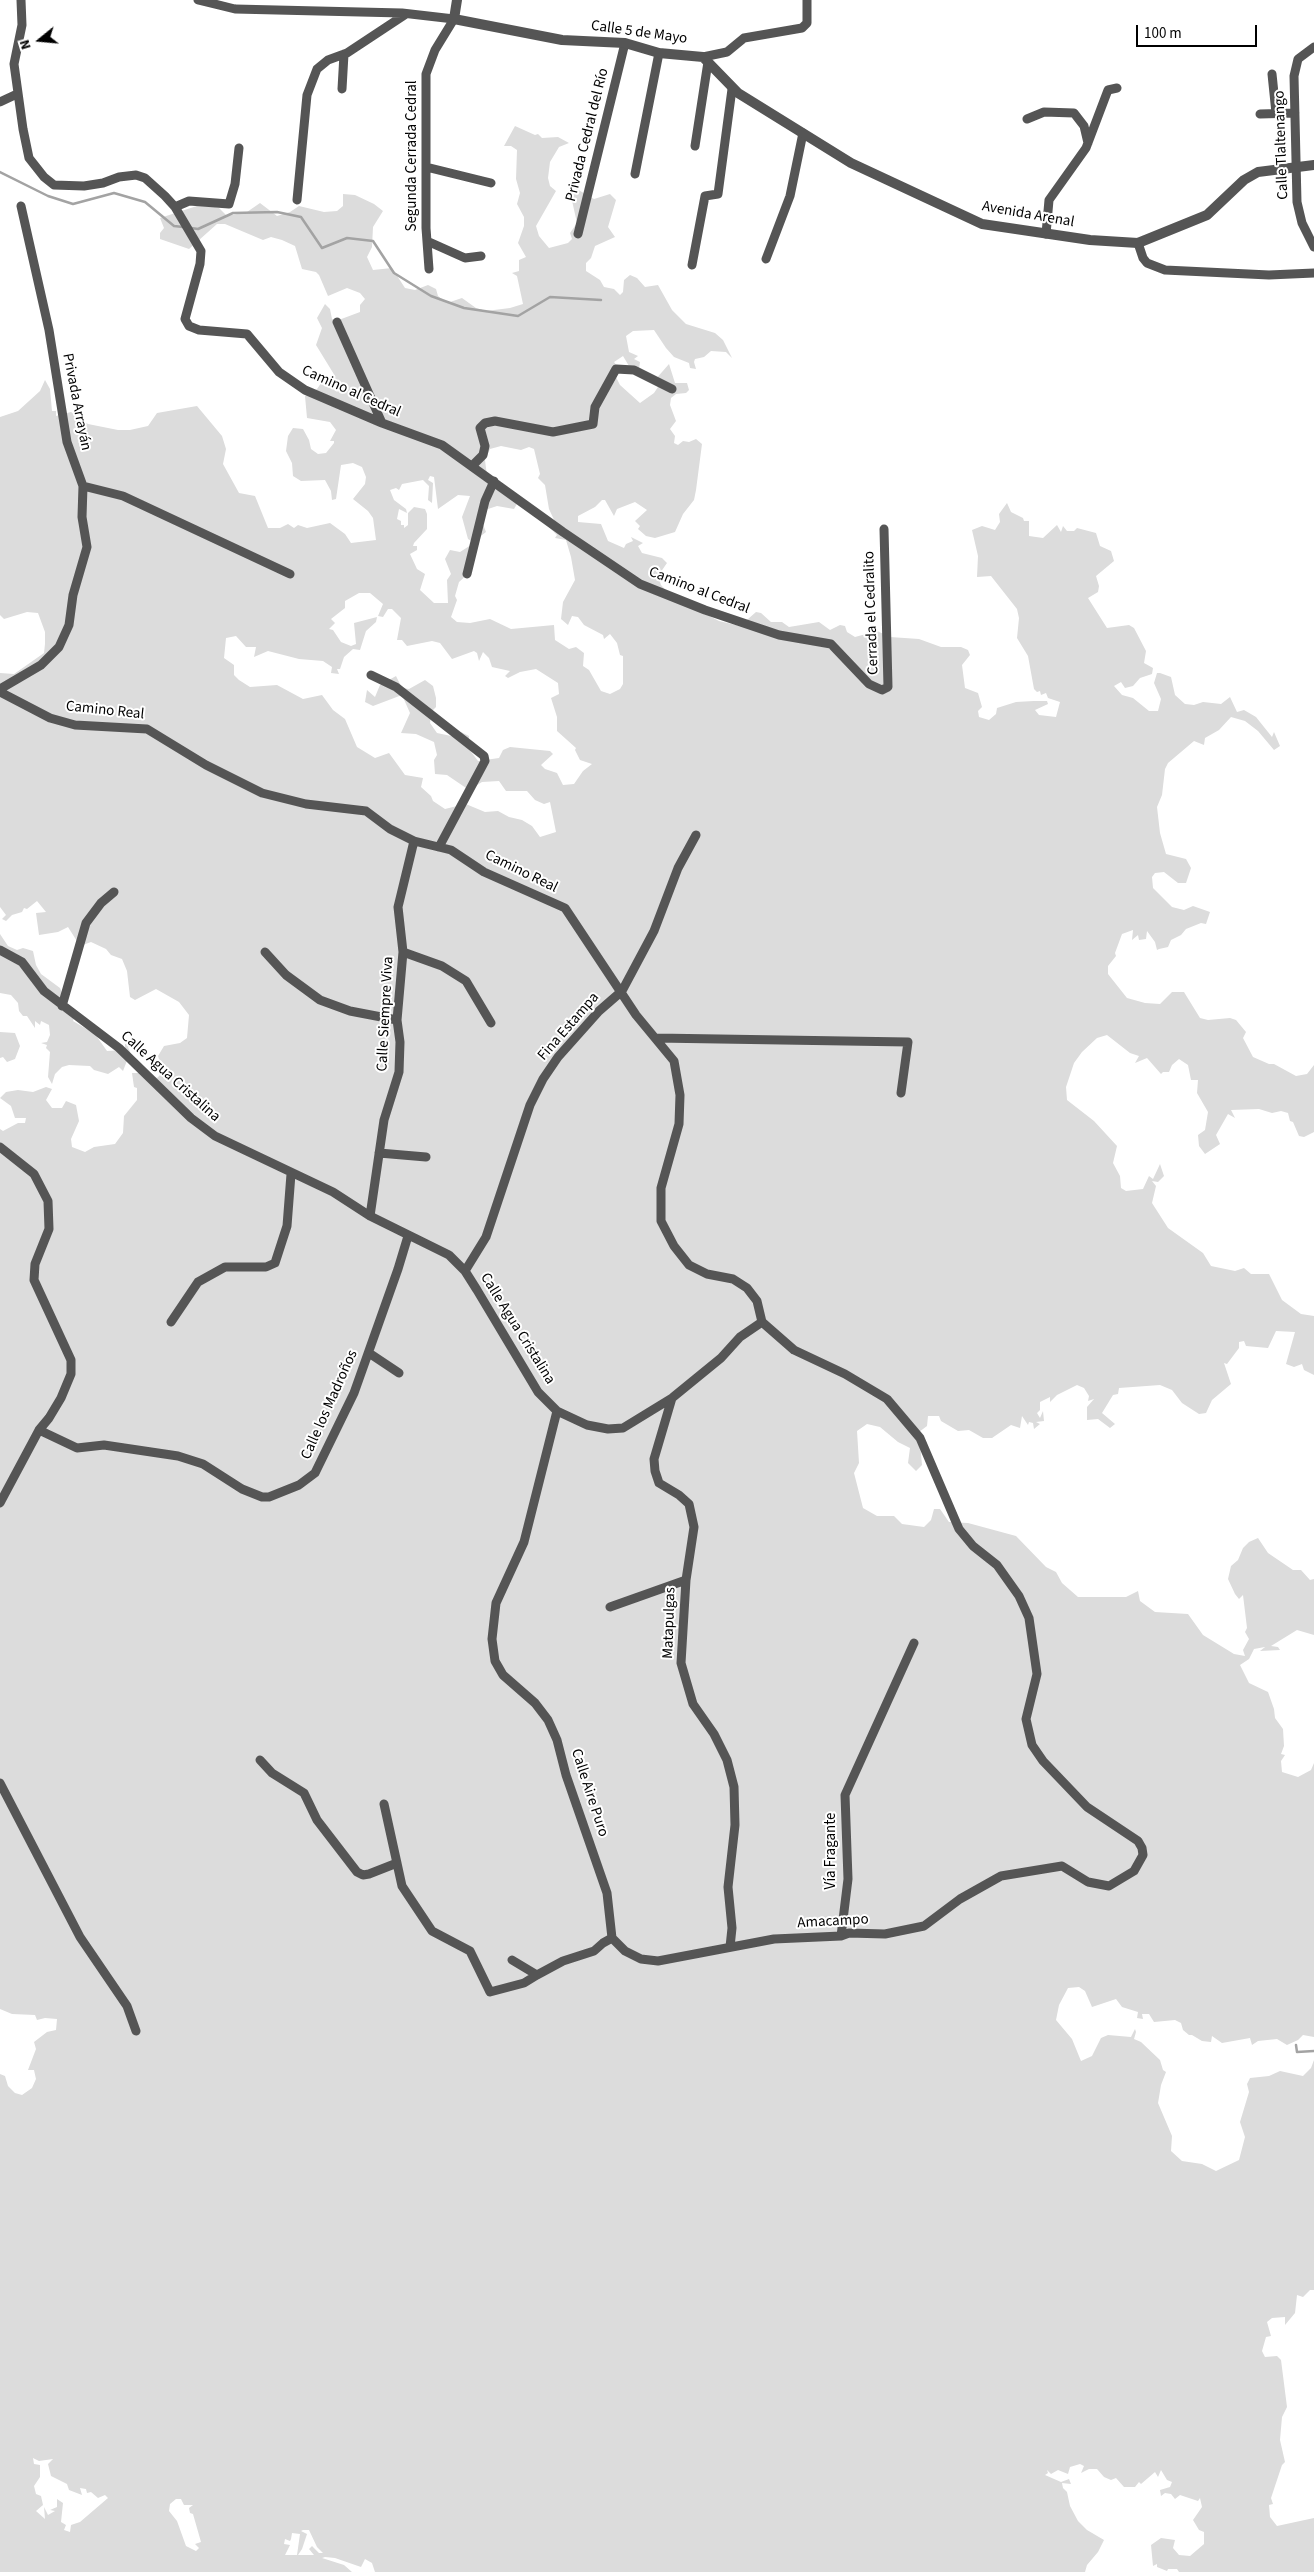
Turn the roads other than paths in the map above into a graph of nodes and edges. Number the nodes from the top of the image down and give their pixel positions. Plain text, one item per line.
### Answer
1 (21, 0) edge
2 (198, 0) edge
3 (457, 0) edge
4 (807, 0) edge
5 (406, 14) junction
6 (454, 19) junction
7 (625, 43) junction
8 (1314, 47) edge
9 (659, 53) junction
10 (344, 54) junction
11 (706, 60) junction
12 (1272, 74) dead end
13 (1117, 88) dead end
14 (342, 89) dead end
15 (732, 89) junction
16 (18, 94) junction
17 (0, 102) edge
18 (1276, 113) junction
19 (1295, 113) junction
20 (1260, 114) dead end
21 (1027, 119) dead end
22 (803, 133) junction
23 (1088, 143) junction
24 (695, 146) dead end
25 (239, 148) dead end
26 (1314, 165) edge
27 (1295, 166) junction
28 (426, 167) junction
29 (635, 174) dead end
30 (491, 183) dead end
31 (297, 200) dead end
32 (21, 206) dead end
33 (175, 207) junction
34 (578, 234) dead end
35 (1046, 234) junction
36 (427, 241) junction
37 (1138, 243) junction
38 (1314, 247) edge
39 (481, 256) dead end
40 (766, 258) dead end
41 (692, 264) dead end
42 (429, 269) dead end
43 (1314, 274) edge
44 (337, 322) dead end
45 (672, 389) dead end
46 (382, 423) junction
47 (472, 466) junction
48 (494, 481) junction
49 (83, 486) junction
50 (884, 529) dead end
51 (290, 574) dead end
52 (467, 574) dead end
53 (779, 635) joint
54 (372, 675) dead end
55 (0, 690) edge
56 (696, 835) dead end
57 (414, 841) junction
58 (440, 847) junction
59 (114, 892) dead end
60 (0, 950) edge
61 (265, 952) dead end
62 (403, 952) junction
63 (622, 991) junction
64 (62, 1006) junction
65 (397, 1020) junction
66 (492, 1023) dead end
67 (656, 1038) junction
68 (901, 1093) dead end
69 (0, 1147) edge
70 (379, 1153) junction
71 (426, 1157) dead end
72 (291, 1174) junction
73 (370, 1216) junction
74 (408, 1236) junction
75 (465, 1271) junction
76 (172, 1322) dead end
77 (762, 1322) junction
78 (369, 1353) junction
79 (399, 1373) dead end
80 (672, 1398) junction
81 (557, 1411) junction
82 (39, 1430) junction
83 (0, 1503) edge
84 (686, 1580) junction
85 (610, 1607) dead end
86 (914, 1643) dead end
87 (260, 1760) dead end
88 (0, 1783) edge
89 (384, 1804) dead end
90 (397, 1863) junction
91 (841, 1936) junction
92 (612, 1938) junction
93 (730, 1947) junction
94 (512, 1960) dead end
95 (537, 1975) junction
96 (136, 2031) dead end

1 - 16 street, Camino al Cedral
2 - 5 street, Calle 5 de Mayo
3 - 6 street
4 - 11 street, Calle 5 de Mayo
5 - 6 street, Calle 5 de Mayo
5 - 10 street
6 - 7 street, Calle 5 de Mayo
6 - 28 street, Segunda Cerrada Cedral
7 - 9 street, Calle 5 de Mayo
7 - 34 street, Privada Cedral del Río
8 - 19 street, Calle Tlaltenango
9 - 11 street, Calle 5 de Mayo
9 - 29 street
10 - 14 street
10 - 31 street
11 - 15 street, Avenida Arenal
11 - 24 street
12 - 18 street
13 - 23 street
15 - 22 street, Avenida Arenal
15 - 41 street
16 - 17 street
16 - 33 street, Camino al Cedral
18 - 19 street
18 - 20 street
19 - 27 street, Calle Tlaltenango
21 - 23 street
22 - 35 street, Avenida Arenal
22 - 40 street
23 - 35 street
25 - 33 street
26 - 27 street, Avenida Arenal
27 - 37 street, Avenida Arenal
27 - 38 street, Calle Tlaltenango
28 - 30 street
28 - 36 street, Segunda Cerrada Cedral
32 - 49 street, Privada Arrayán
33 - 46 street, Camino al Cedral
35 - 37 street, Avenida Arenal
36 - 39 street
36 - 42 street, Segunda Cerrada Cedral
37 - 43 street
44 - 46 street
45 - 47 street
46 - 47 street, Camino al Cedral
47 - 48 street, Camino al Cedral
48 - 52 street
48 - 53 street, Camino al Cedral
49 - 51 street
49 - 55 street, Privada Arrayán
50 - 53 street, Cerrada el Cedralito
54 - 58 street
55 - 57 street, Camino Real
56 - 63 street, Fina Estampa
57 - 58 street, Camino Real
57 - 62 street, Calle Siempre Viva
58 - 63 street, Camino Real
59 - 64 street
60 - 64 street, Calle Agua Cristalina
61 - 65 street
62 - 65 street, Calle Siempre Viva
62 - 66 street
63 - 67 street, Camino Real
63 - 75 street, Fina Estampa
64 - 72 street, Calle Agua Cristalina
65 - 70 street, Calle Siempre Viva
67 - 68 street
67 - 77 street, Camino Real
69 - 82 street
70 - 71 street
70 - 73 street, Calle Siempre Viva
72 - 73 street, Calle Agua Cristalina
72 - 76 street
73 - 74 street, Calle Agua Cristalina
74 - 75 street, Calle Agua Cristalina
74 - 78 street, Calle los Madroños
75 - 81 street, Calle Agua Cristalina
77 - 80 street, Calle Agua Cristalina
77 - 91 street, Amacampo
78 - 79 street
78 - 82 street, Calle los Madroños
80 - 81 street, Calle Agua Cristalina
80 - 84 street, Matapulgas
81 - 92 street, Calle Aire Puro
82 - 83 street
84 - 85 street
84 - 93 street, Matapulgas
86 - 91 street, Vía Fragante
87 - 90 street
88 - 96 street
89 - 90 street
90 - 95 street
91 - 93 street, Amacampo
92 - 93 street, Amacampo
92 - 95 street
94 - 95 street

